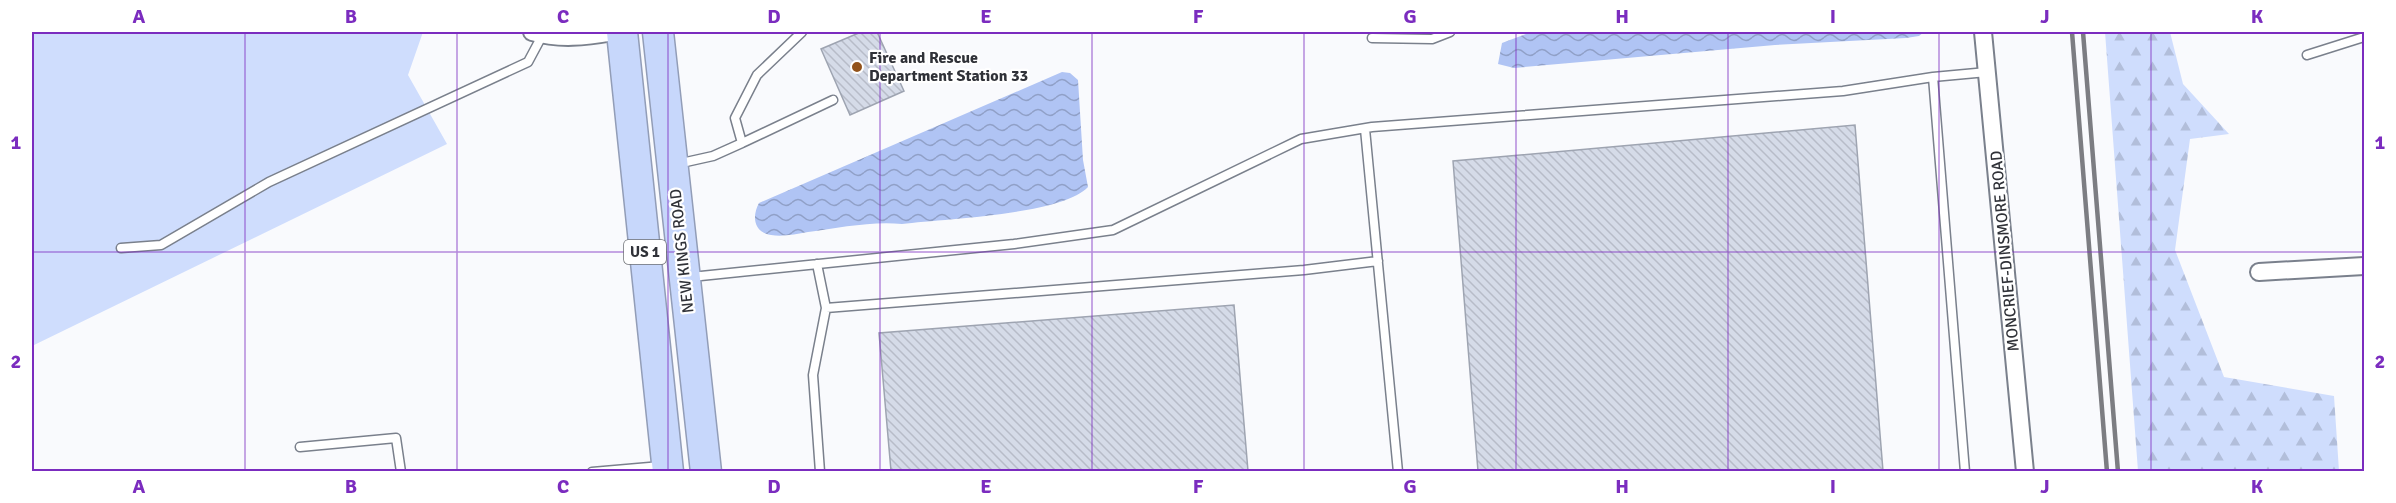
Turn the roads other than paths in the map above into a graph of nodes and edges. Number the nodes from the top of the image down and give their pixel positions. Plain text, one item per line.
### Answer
1 (613, 32) edge
2 (622, 32) edge
3 (658, 32) edge
4 (802, 32) edge
5 (1450, 32) edge
6 (1983, 32) edge
7 (538, 33) edge
8 (2364, 37) edge
9 (1372, 38) dead end
10 (2307, 55) dead end
11 (1988, 72) junction
12 (1933, 77) junction
13 (833, 100) dead end
14 (1365, 129) junction
15 (742, 143) junction
16 (673, 165) junction
17 (637, 175) junction
18 (121, 248) dead end
19 (1378, 261) junction
20 (817, 264) junction
21 (2364, 266) edge
22 (2259, 272) dead end
23 (685, 277) junction
24 (826, 309) junction
25 (300, 447) dead end
26 (668, 469) edge
27 (401, 471) edge
28 (592, 471) edge
29 (706, 471) edge
30 (820, 471) edge
31 (1398, 471) edge
32 (1965, 471) edge
33 (2025, 471) edge

1 - 7 street
2 - 17 highway, US 1
3 - 16 highway, NEW KINGS ROAD / US 1
4 - 15 lane
5 - 9 lane
6 - 11 street, MONCRIEF-DINSMORE ROAD
7 - 18 lane
8 - 10 lane
11 - 12 lane
11 - 33 street, MONCRIEF-DINSMORE ROAD
12 - 14 lane
12 - 32 lane
13 - 15 lane
14 - 19 lane
14 - 20 lane
15 - 16 lane
16 - 17 street
16 - 23 highway, NEW KINGS ROAD / US 1
17 - 26 highway, US 1
19 - 24 lane
19 - 31 lane
20 - 23 lane
20 - 24 lane
21 - 22 street
23 - 29 highway, NEW KINGS ROAD / US 1
24 - 30 lane
25 - 27 lane
26 - 28 lane

